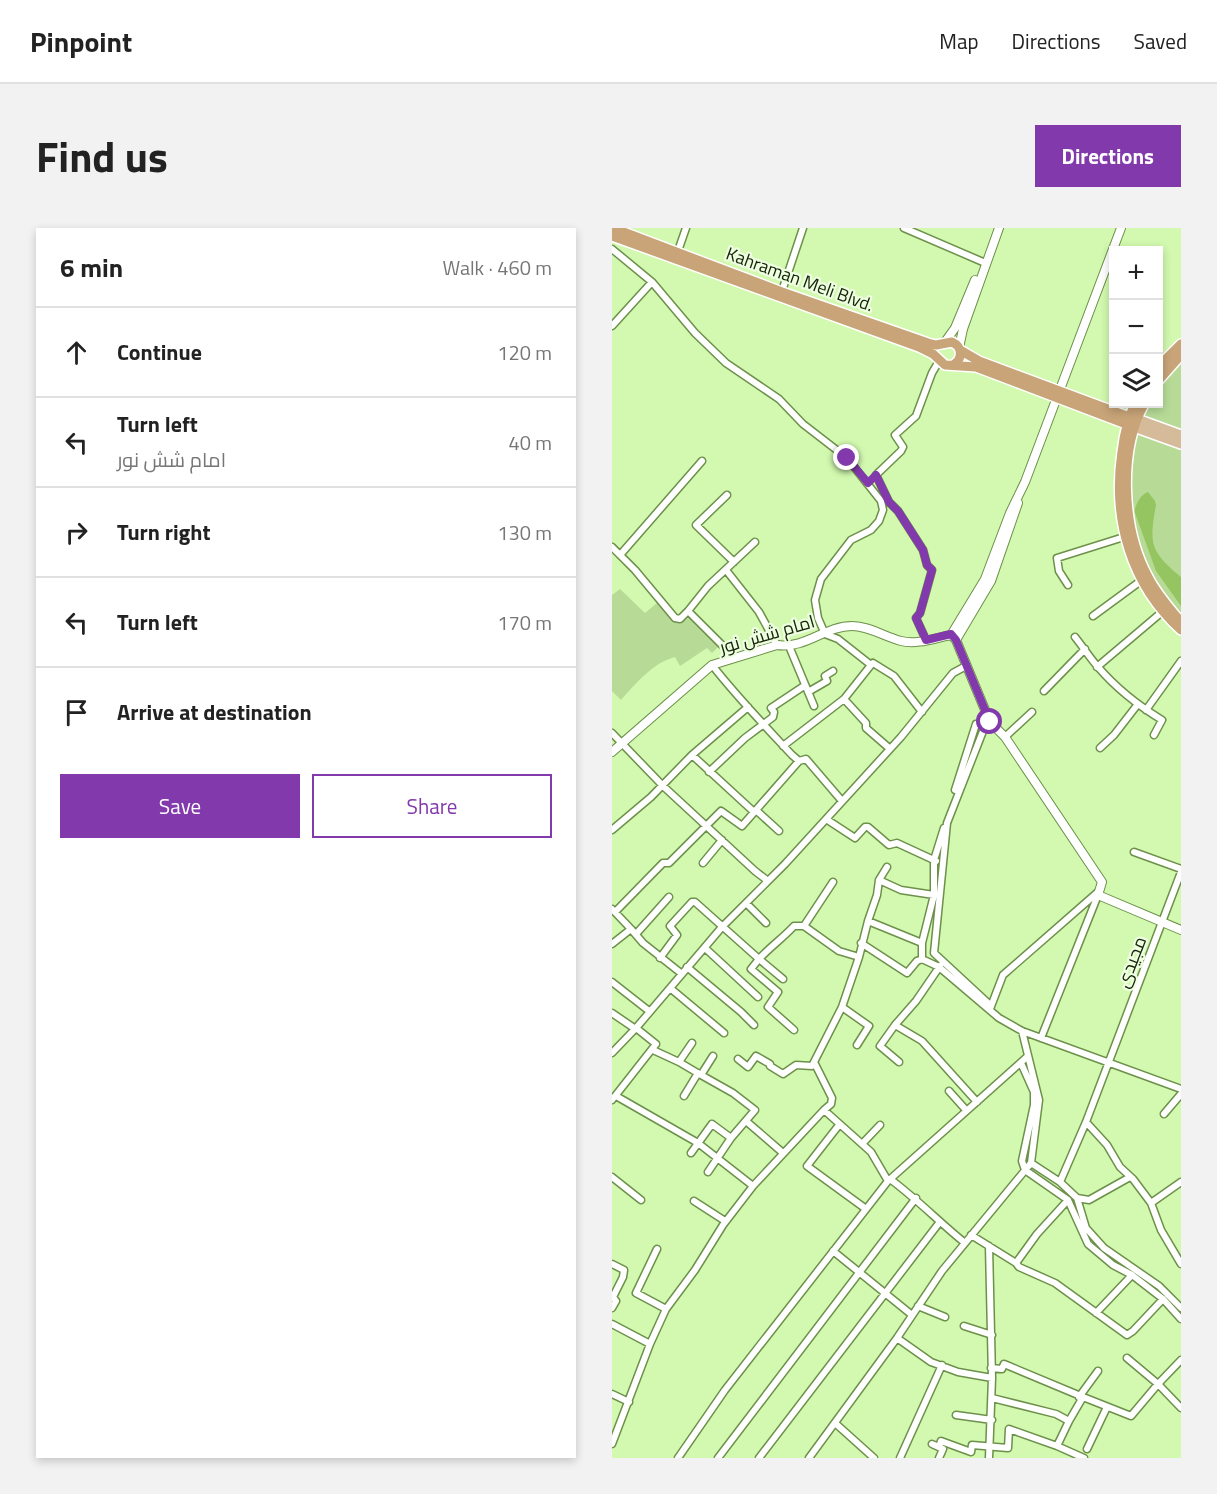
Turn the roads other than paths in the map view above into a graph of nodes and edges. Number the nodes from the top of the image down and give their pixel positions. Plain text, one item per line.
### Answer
1 (686, 228) edge
2 (803, 228) edge
3 (904, 228) edge
4 (997, 228) edge
5 (1121, 228) edge
6 (613, 231) edge
7 (612, 249) edge
8 (678, 251) junction
9 (983, 262) junction
10 (652, 282) junction
11 (781, 294) junction
12 (612, 326) edge
13 (943, 343) junction
14 (1181, 344) edge
15 (960, 349) junction
16 (1181, 355) edge
17 (938, 360) junction
18 (1163, 362) edge
19 (953, 365) junction
20 (1163, 375) edge
21 (1058, 395) junction
22 (1134, 408) edge
23 (1141, 408) edge
24 (1131, 422) junction
25 (1181, 435) edge
26 (1181, 444) edge
27 (702, 461) dead end
28 (876, 475) junction
29 (868, 483) junction
30 (727, 495) dead end
31 (1125, 537) junction
32 (755, 542) dead end
33 (612, 548) edge
34 (620, 555) junction
35 (734, 562) junction
36 (726, 570) junction
37 (1142, 580) junction
38 (1068, 585) dead end
39 (688, 611) junction
40 (1162, 612) junction
41 (1093, 616) dead end
42 (1181, 622) edge
43 (1181, 630) edge
44 (825, 634) junction
45 (953, 637) junction
46 (1075, 638) dead end
47 (926, 640) junction
48 (777, 645) junction
49 (789, 646) junction
50 (1085, 650) junction
51 (735, 658) junction
52 (1181, 661) edge
53 (871, 665) junction
54 (712, 666) junction
55 (966, 666) junction
56 (1097, 667) junction
57 (833, 671) dead end
58 (806, 689) junction
59 (1044, 691) dead end
60 (844, 699) junction
61 (1138, 704) junction
62 (814, 706) dead end
63 (747, 707) junction
64 (1146, 710) junction
65 (922, 712) junction
66 (1032, 712) dead end
67 (764, 724) junction
68 (988, 724) junction
69 (612, 733) edge
70 (1154, 735) dead end
71 (1005, 737) junction
72 (621, 743) junction
73 (783, 746) junction
74 (889, 748) junction
75 (1100, 748) dead end
76 (612, 752) edge
77 (692, 755) junction
78 (799, 761) junction
79 (709, 772) junction
80 (663, 786) junction
81 (842, 801) junction
82 (757, 811) junction
83 (826, 819) junction
84 (706, 826) junction
85 (612, 830) edge
86 (779, 831) dead end
87 (722, 840) junction
88 (1134, 852) dead end
89 (934, 860) junction
90 (942, 862) junction
91 (703, 863) dead end
92 (887, 867) dead end
93 (1181, 871) edge
94 (879, 880) junction
95 (768, 881) junction
96 (833, 882) dead end
97 (1098, 893) junction
98 (934, 895) junction
99 (669, 897) dead end
100 (746, 903) junction
101 (614, 911) edge
102 (868, 921) junction
103 (766, 923) dead end
104 (1162, 923) junction
105 (804, 926) junction
106 (722, 927) junction
107 (1181, 930) edge
108 (633, 932) junction
109 (861, 943) junction
110 (612, 944) edge
111 (922, 944) junction
112 (705, 948) junction
113 (859, 957) junction
114 (660, 958) junction
115 (759, 959) junction
116 (922, 959) junction
117 (940, 964) junction
118 (687, 967) junction
119 (682, 974) junction
120 (783, 979) dead end
121 (612, 982) edge
122 (670, 988) junction
123 (758, 997) dead end
124 (842, 1007) junction
125 (991, 1008) junction
126 (649, 1011) junction
127 (612, 1012) edge
128 (754, 1025) dead end
129 (896, 1025) junction
130 (1011, 1025) junction
131 (635, 1028) junction
132 (794, 1030) dead end
133 (1022, 1031) junction
134 (724, 1033) dead end
135 (1041, 1038) junction
136 (612, 1039) edge
137 (692, 1043) dead end
138 (619, 1044) junction
139 (858, 1045) dead end
140 (653, 1050) junction
141 (612, 1053) edge
142 (713, 1056) dead end
143 (1028, 1056) junction
144 (738, 1059) dead end
145 (679, 1062) junction
146 (899, 1062) dead end
147 (1108, 1062) junction
148 (1022, 1063) junction
149 (815, 1064) junction
150 (699, 1074) junction
151 (1181, 1089) edge
152 (949, 1090) dead end
153 (1181, 1094) edge
154 (684, 1096) dead end
155 (614, 1098) edge
156 (977, 1102) junction
157 (824, 1110) junction
158 (966, 1110) junction
159 (1164, 1114) dead end
160 (746, 1121) junction
161 (1086, 1122) junction
162 (839, 1125) junction
163 (880, 1125) dead end
164 (731, 1138) junction
165 (698, 1143) junction
166 (862, 1144) junction
167 (783, 1153) junction
168 (691, 1154) dead end
169 (718, 1158) junction
170 (1031, 1163) junction
171 (1025, 1170) junction
172 (708, 1172) dead end
173 (612, 1177) edge
174 (1130, 1177) junction
175 (889, 1180) junction
176 (1060, 1182) junction
177 (1181, 1182) edge
178 (753, 1186) junction
179 (916, 1198) junction
180 (1077, 1198) junction
181 (641, 1200) dead end
182 (1068, 1200) junction
183 (694, 1202) dead end
184 (1151, 1203) junction
185 (866, 1209) junction
186 (726, 1221) junction
187 (939, 1222) junction
188 (971, 1235) junction
189 (965, 1243) junction
190 (989, 1246) junction
191 (657, 1249) dead end
192 (833, 1251) junction
193 (612, 1263) edge
194 (1016, 1263) junction
195 (1181, 1264) edge
196 (860, 1272) junction
197 (1132, 1275) junction
198 (886, 1293) junction
199 (612, 1297) edge
200 (1162, 1299) junction
201 (918, 1306) junction
202 (612, 1308) edge
203 (666, 1309) junction
204 (1179, 1309) edge
205 (1096, 1313) junction
206 (912, 1315) junction
207 (945, 1317) dead end
208 (1181, 1319) edge
209 (612, 1324) edge
210 (964, 1326) dead end
211 (992, 1335) junction
212 (897, 1338) junction
213 (650, 1344) junction
214 (1127, 1358) dead end
215 (1181, 1360) edge
216 (942, 1365) junction
217 (992, 1368) junction
218 (1098, 1371) dead end
219 (992, 1378) junction
220 (1158, 1384) junction
221 (612, 1394) edge
222 (1081, 1397) junction
223 (992, 1398) junction
224 (629, 1402) junction
225 (1107, 1407) junction
226 (1181, 1408) edge
227 (956, 1415) dead end
228 (992, 1420) junction
229 (1069, 1420) junction
230 (835, 1423) junction
231 (612, 1444) edge
232 (1057, 1446) junction
233 (990, 1448) junction
234 (1087, 1449) dead end
235 (678, 1458) edge
236 (718, 1458) edge
237 (759, 1458) edge
238 (809, 1458) edge
239 (874, 1458) edge
240 (900, 1458) edge
241 (939, 1458) edge
242 (989, 1458) edge
243 (1084, 1458) edge

1 - 8 street
2 - 11 street
3 - 9 street
4 - 9 street
4 - 15 street
5 - 21 street
6 - 8 highway, Kahraman Meli Blvd.
6 - 11 highway, Kahraman Meli Blvd.
7 - 10 street
8 - 11 highway, Kahraman Meli Blvd.
9 - 13 street
10 - 12 street
10 - 29 street
11 - 13 highway, Kahraman Meli Blvd.
11 - 17 highway, Kahraman Meli Blvd.
13 - 15 highway
13 - 17 highway
14 - 18 highway
15 - 19 highway
15 - 21 highway
16 - 20 highway
17 - 19 highway
17 - 28 street
19 - 21 highway
21 - 24 highway
21 - 45 street
22 - 24 highway
23 - 24 highway
24 - 25 main road
24 - 26 main road
24 - 31 highway
24 - 42 highway
27 - 34 street
28 - 29 street
28 - 47 street
29 - 44 street
30 - 35 street
31 - 37 highway
31 - 38 street
32 - 35 street
33 - 34 street
34 - 39 street
35 - 36 street
36 - 39 street
36 - 48 street
37 - 40 highway
37 - 41 street
39 - 51 street
40 - 43 highway
40 - 56 street
44 - 47 street, امام شش نور
44 - 49 street, امام شش نور
44 - 53 street
45 - 47 street, امام شش نور
45 - 55 street
46 - 50 street
48 - 49 street, امام شش نور
48 - 51 street, امام شش نور
49 - 58 street
50 - 56 street
50 - 59 street
51 - 54 street, امام شش نور
52 - 64 street
53 - 60 street
53 - 65 street
54 - 63 street
54 - 72 street, امام شش نور
55 - 65 street
55 - 68 street
56 - 61 street
57 - 58 street
58 - 62 street
58 - 67 street
60 - 73 street
60 - 74 street
61 - 64 street
61 - 75 street
63 - 67 street
63 - 77 street
64 - 70 street
65 - 74 street
66 - 71 street
67 - 73 street
67 - 79 street
68 - 71 street
68 - 89 street
68 - 90 street
69 - 72 street
71 - 97 street
72 - 76 street, امام شش نور
72 - 80 street
73 - 78 street
74 - 81 street
77 - 79 street
77 - 80 street
78 - 81 street
78 - 82 street
79 - 82 street
80 - 84 street
80 - 85 street
81 - 83 street
82 - 84 street
82 - 86 street
83 - 89 street
83 - 95 street
84 - 87 street
84 - 101 street
87 - 91 street
87 - 95 street
88 - 93 street
89 - 90 street
89 - 98 street
90 - 117 street
92 - 94 street
93 - 104 street, مجیدی
94 - 98 street
94 - 102 street
95 - 100 street
96 - 105 street
97 - 104 street
97 - 125 street
97 - 135 street
98 - 111 street
99 - 108 street
100 - 103 street
100 - 106 street
101 - 108 street
102 - 109 street
102 - 111 street
104 - 107 street
104 - 147 street, مجیدی
105 - 113 street
105 - 115 street
106 - 112 street
106 - 114 street
106 - 115 street
108 - 110 street
108 - 114 street
109 - 113 street
109 - 116 street
111 - 116 street
112 - 118 street
112 - 123 street
113 - 124 street
114 - 119 street
115 - 120 street
115 - 132 street
116 - 117 street
117 - 125 street
117 - 129 street
118 - 119 street
118 - 128 street
119 - 122 street
121 - 126 street
122 - 126 street
122 - 134 street
124 - 139 street
124 - 149 street
125 - 130 street
125 - 130 street
126 - 131 street
127 - 131 street
129 - 146 street
129 - 156 street
130 - 133 street
131 - 138 street
131 - 140 street
133 - 135 street
133 - 143 street
135 - 147 street
136 - 138 street
137 - 145 street
138 - 141 street
140 - 145 street
140 - 155 street
142 - 150 street
143 - 148 street
143 - 170 street
144 - 149 street
145 - 150 street
147 - 151 street
147 - 161 street, مجیدی
148 - 156 street
148 - 171 street
149 - 157 street
150 - 154 street
150 - 160 street
152 - 158 street
153 - 159 street
155 - 165 street
156 - 158 street
157 - 162 street
157 - 167 street
158 - 175 street
160 - 164 street
160 - 167 street
161 - 174 street
161 - 176 street, مجیدی
162 - 166 street
162 - 185 street
163 - 166 street
164 - 165 street
164 - 169 street
165 - 168 street
165 - 169 street
166 - 175 street
167 - 178 street
169 - 172 street
169 - 178 street
170 - 171 street
170 - 176 street
171 - 182 street
171 - 188 street
173 - 181 street
174 - 180 street
174 - 184 street
175 - 179 street
175 - 185 street
176 - 180 street
177 - 184 street
178 - 186 street
179 - 187 street
179 - 196 street
180 - 204 street
182 - 194 street
182 - 197 street
183 - 186 street
184 - 195 street
185 - 192 street
186 - 203 street
187 - 189 street
187 - 198 street
188 - 189 street
188 - 190 street
189 - 201 street
190 - 194 street
190 - 211 street
191 - 203 street
192 - 196 street
192 - 235 street
193 - 199 street
194 - 205 street
196 - 198 street
196 - 236 street
197 - 200 street
197 - 205 street
198 - 206 street
198 - 237 street
199 - 202 street
200 - 204 street
200 - 205 street
201 - 206 street
201 - 207 street
203 - 213 street
204 - 208 street
206 - 212 street
209 - 213 street
210 - 211 street
211 - 217 street
212 - 216 street
212 - 230 street
213 - 224 street
214 - 220 street
215 - 220 street
216 - 219 street
216 - 240 street
217 - 219 street
217 - 222 street
218 - 222 street
219 - 223 street
220 - 225 street
220 - 226 street
221 - 224 street
222 - 225 street
222 - 229 street
223 - 228 street
223 - 229 street
224 - 231 street
225 - 234 street
227 - 228 street
228 - 233 street
229 - 232 street
230 - 238 street
230 - 239 street
232 - 233 street
232 - 243 street
233 - 241 street
233 - 242 street

